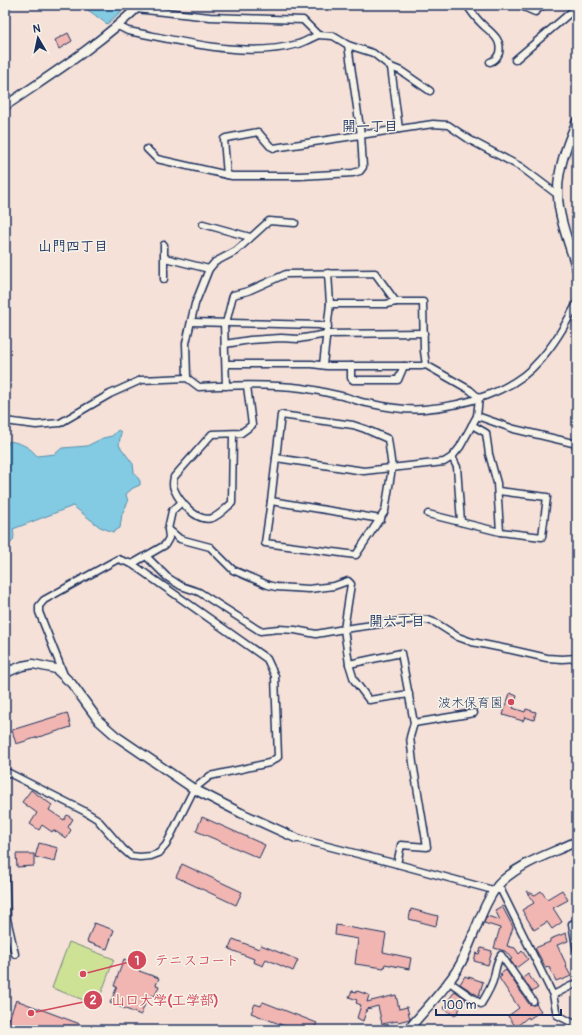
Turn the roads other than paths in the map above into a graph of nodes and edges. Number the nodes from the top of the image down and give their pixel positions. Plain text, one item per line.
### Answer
1 (519, 5) edge
2 (543, 5) edge
3 (467, 6) edge
4 (138, 7) edge
5 (577, 7) edge
6 (118, 26) junction
7 (318, 36) junction
8 (348, 46) junction
9 (515, 60) dead end
10 (490, 62) dead end
11 (392, 67) junction
12 (430, 90) dead end
13 (5, 106) edge
14 (577, 121) edge
15 (399, 129) junction
16 (361, 135) junction
17 (568, 143) junction
18 (577, 145) edge
19 (147, 149) dead end
20 (227, 175) junction
21 (558, 195) junction
22 (295, 223) dead end
23 (203, 224) dead end
24 (250, 237) junction
25 (164, 245) dead end
26 (165, 258) junction
27 (209, 269) junction
28 (577, 270) edge
29 (328, 273) junction
30 (164, 279) dead end
31 (396, 302) junction
32 (577, 303) edge
33 (330, 304) junction
34 (191, 322) junction
35 (225, 323) junction
36 (328, 327) junction
37 (424, 333) junction
38 (327, 334) junction
39 (225, 344) junction
40 (226, 364) junction
41 (323, 365) junction
42 (426, 365) junction
43 (351, 366) junction
44 (404, 366) junction
45 (187, 378) junction
46 (226, 386) junction
47 (247, 386) junction
48 (479, 398) junction
49 (477, 416) junction
50 (5, 421) edge
51 (472, 425) junction
52 (233, 434) junction
53 (577, 444) edge
54 (452, 457) junction
55 (276, 458) junction
56 (392, 468) junction
57 (498, 491) junction
58 (272, 501) junction
59 (182, 502) junction
60 (428, 514) dead end
61 (381, 518) junction
62 (461, 522) junction
63 (168, 529) junction
64 (500, 532) junction
65 (146, 556) junction
66 (132, 564) junction
67 (344, 629) junction
68 (577, 658) edge
69 (5, 663) edge
70 (349, 664) junction
71 (7, 672) edge
72 (64, 675) junction
73 (409, 694) junction
74 (474, 713) dead end
75 (414, 723) junction
76 (5, 771) edge
77 (194, 790) junction
78 (296, 838) joint
79 (577, 841) edge
80 (397, 864) junction
81 (5, 865) edge
82 (493, 890) junction
83 (577, 922) edge
84 (577, 951) edge
85 (15, 954) dead end
86 (448, 981) junction
87 (577, 983) edge
88 (553, 995) junction
89 (533, 1001) dead end
90 (577, 1025) edge
91 (408, 1030) edge

1 - 2 street
3 - 10 street
4 - 6 street
4 - 7 street
5 - 9 street
6 - 7 street
6 - 13 street
7 - 8 street
8 - 11 street
8 - 16 street
11 - 12 street
11 - 15 street
14 - 17 street
15 - 16 street
15 - 21 street
16 - 20 street
16 - 20 street
17 - 18 street
17 - 21 street
19 - 20 street
21 - 28 street
22 - 24 street
23 - 24 street
24 - 27 street
25 - 26 street
26 - 27 street
26 - 30 street
27 - 34 street
29 - 31 street
29 - 33 street
29 - 35 street
31 - 33 street
31 - 37 street
32 - 48 street
33 - 36 street
34 - 35 street
34 - 45 street
35 - 36 street
35 - 39 street
36 - 38 street
37 - 38 street
37 - 42 street
38 - 39 street
38 - 41 street
39 - 40 street
40 - 41 street
40 - 46 street
41 - 43 street
42 - 44 street
42 - 48 street
43 - 44 street
43 - 44 street
45 - 46 street
45 - 50 street
46 - 47 street
47 - 48 street
47 - 52 street
48 - 49 street
49 - 51 street
49 - 53 street
51 - 54 street
51 - 57 street
52 - 59 street
52 - 59 street
54 - 56 street
54 - 62 street
55 - 56 street
55 - 56 street
55 - 58 street
56 - 61 street
57 - 64 street
57 - 64 street
58 - 61 street
58 - 61 street
59 - 63 street
60 - 62 street
62 - 64 street
63 - 65 street
63 - 67 street
65 - 66 street
65 - 67 street
66 - 72 street
66 - 77 street
67 - 68 street
67 - 70 street
69 - 71 street
70 - 73 street
70 - 73 street
71 - 72 street
72 - 77 street
73 - 75 street
74 - 75 street
75 - 80 street
76 - 77 street
77 - 78 street
78 - 80 street
79 - 82 street
80 - 82 street
81 - 85 street
82 - 86 street
82 - 88 street
83 - 84 street
86 - 89 street
86 - 91 street
87 - 88 street
88 - 90 street

